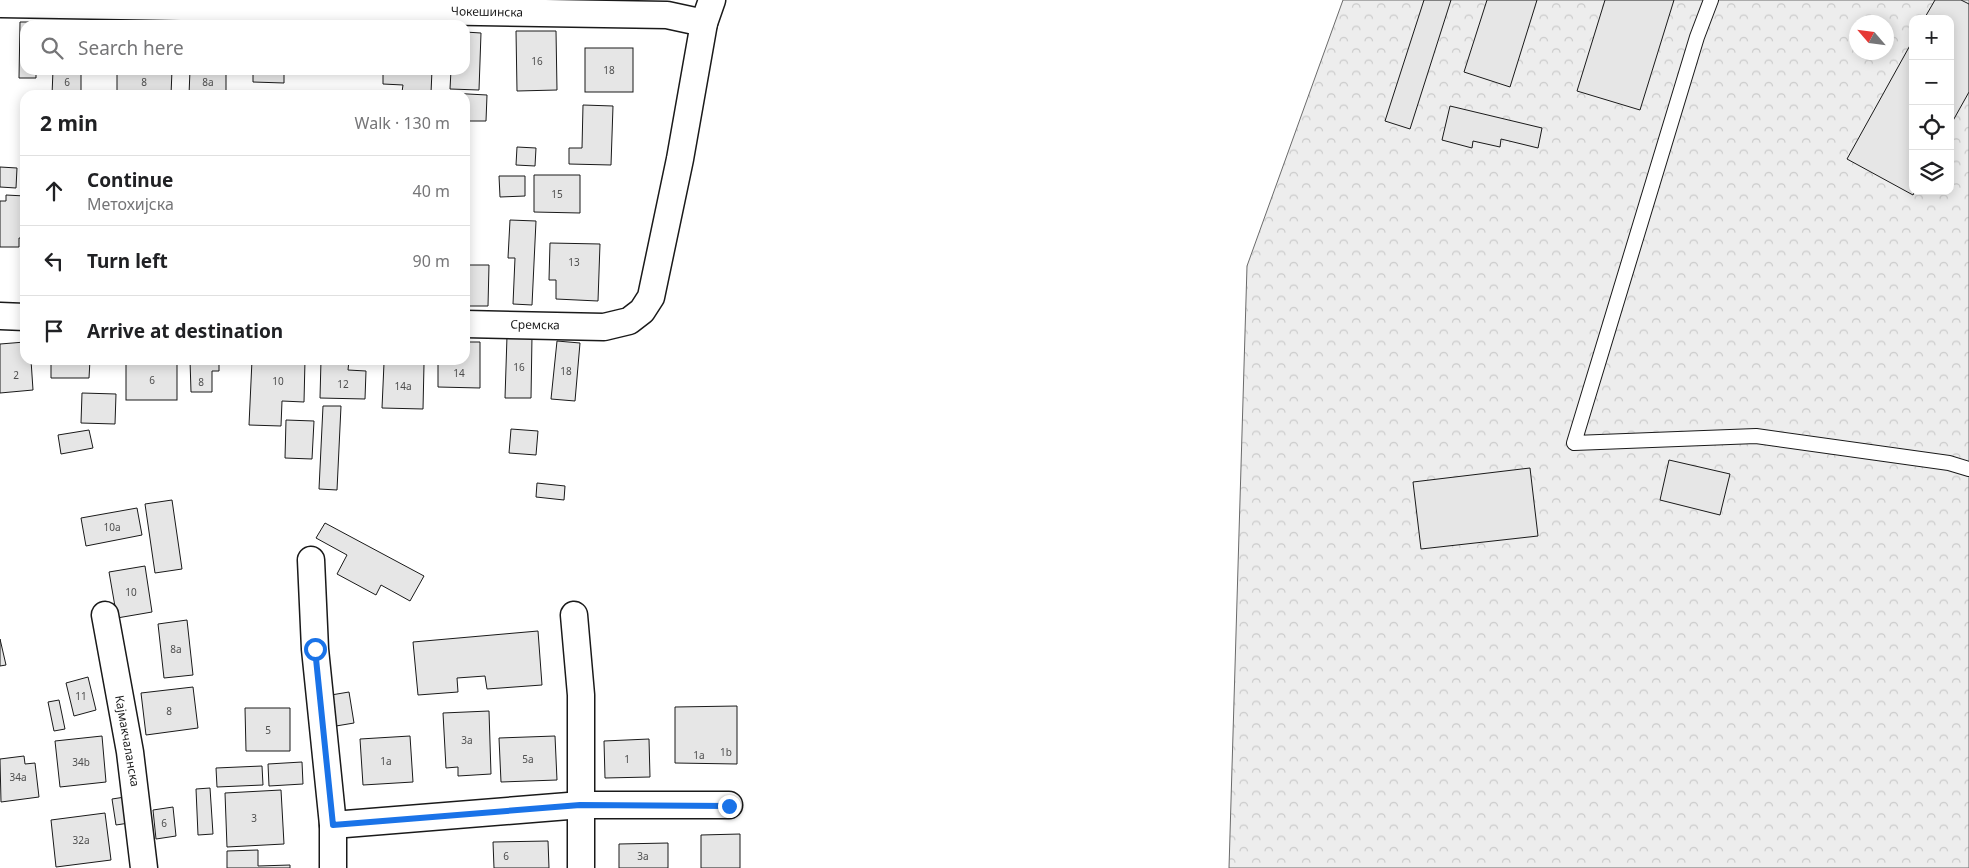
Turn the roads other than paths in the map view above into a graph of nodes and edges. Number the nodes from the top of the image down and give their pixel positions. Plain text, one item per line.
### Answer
1 (1711, 0) edge
2 (0, 4) edge
3 (708, 12) edge
4 (0, 316) edge
5 (20, 317) edge
6 (470, 324) edge
7 (1969, 469) edge
8 (311, 560) dead end
9 (105, 615) dead end
10 (574, 615) dead end
11 (580, 805) junction
12 (729, 806) dead end
13 (333, 825) junction
14 (144, 868) edge
15 (333, 868) edge
16 (581, 868) edge

1 - 7 lane
2 - 3 street, Чокешинска
3 - 6 street, Сремска
4 - 5 street
8 - 13 street
9 - 14 street, Кајмакчаланска
10 - 11 street
11 - 12 street
11 - 13 street
11 - 16 street
13 - 15 street

